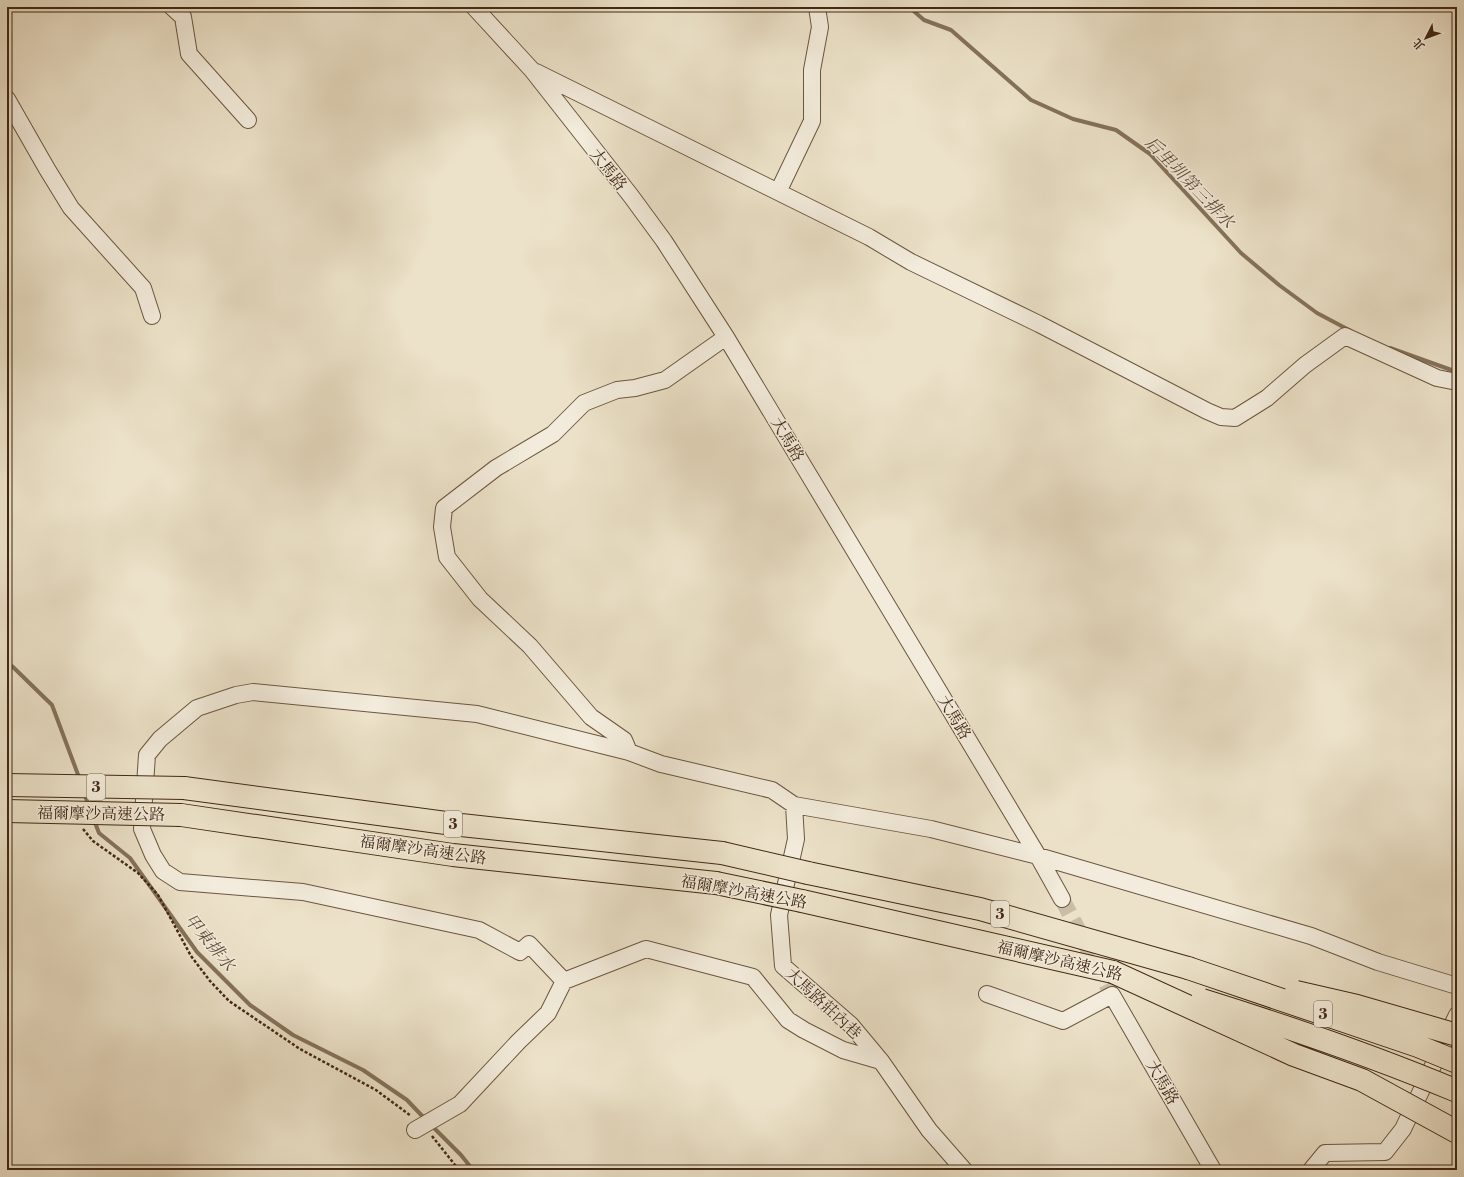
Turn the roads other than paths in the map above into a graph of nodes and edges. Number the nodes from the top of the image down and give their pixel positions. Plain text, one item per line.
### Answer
1 (172, 7) edge
2 (474, 7) edge
3 (817, 7) edge
4 (532, 70) junction
5 (7, 99) edge
6 (248, 120) dead end
7 (778, 192) junction
8 (152, 316) dead end
9 (726, 337) junction
10 (1457, 382) edge
11 (629, 752) junction
12 (7, 785) edge
13 (794, 805) junction
14 (7, 811) edge
15 (1038, 856) junction
16 (1062, 899) tunnel mouth
17 (1188, 968) junction
18 (1113, 972) junction
19 (564, 981) junction
20 (1457, 986) edge
21 (987, 994) dead end
22 (1457, 1015) edge
23 (1457, 1035) edge
24 (881, 1061) junction
25 (1457, 1062) edge
26 (1457, 1091) edge
27 (420, 1127) road end
28 (1457, 1132) edge
29 (964, 1170) edge
30 (1213, 1170) edge
31 (1311, 1170) edge

1 - 6 street
2 - 4 street, 大馬路
3 - 7 street
4 - 7 street
4 - 9 street, 大馬路
5 - 8 street
7 - 10 street
9 - 11 street
9 - 15 street, 大馬路
11 - 13 street
11 - 19 street
12 - 17 highway, 福爾摩沙高速公路 / 3, bridge
13 - 15 street
13 - 24 street, 大馬路莊內巷
14 - 18 highway, 福爾摩沙高速公路 / 3, bridge
15 - 16 street, 大馬路
15 - 20 street
17 - 23 highway, bridge
17 - 25 highway, 福爾摩沙高速公路 / 3, bridge
18 - 26 highway, 福爾摩沙高速公路 / 3, bridge
18 - 28 highway, bridge
19 - 24 street
19 - 27 street
21 - 30 street, 大馬路
22 - 31 street
24 - 29 street, 大馬路莊內巷

